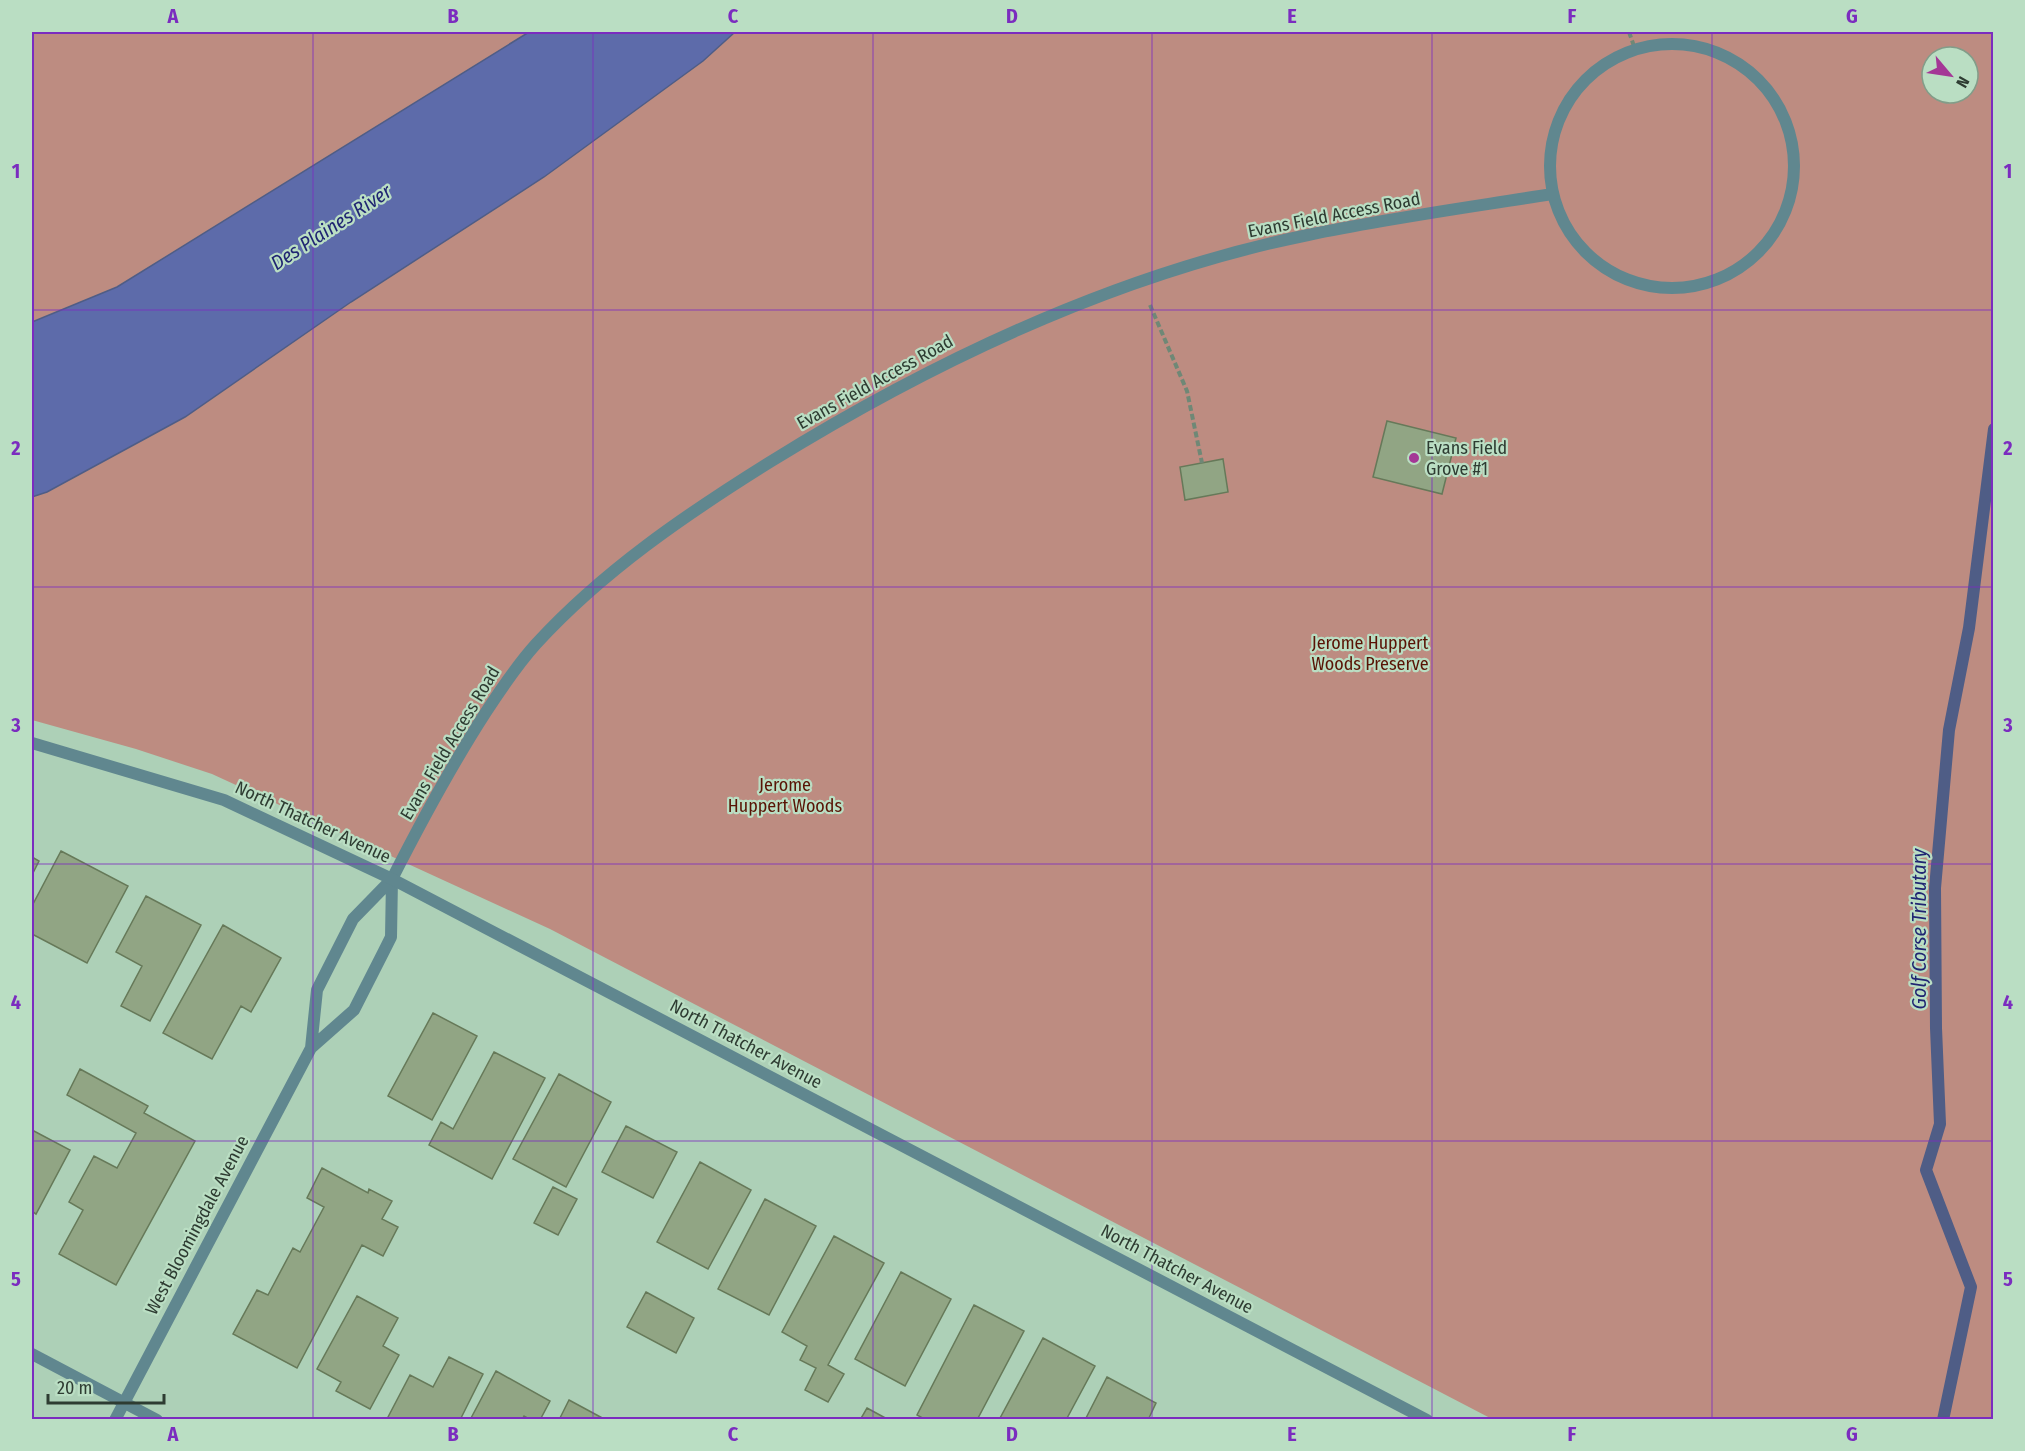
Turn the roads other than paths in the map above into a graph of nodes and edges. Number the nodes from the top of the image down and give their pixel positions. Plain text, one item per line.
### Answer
1 (1552, 194) junction
2 (32, 743) edge
3 (392, 879) junction
4 (311, 1048) junction
5 (32, 1354) edge
6 (124, 1402) junction
7 (115, 1419) edge
8 (157, 1419) edge
9 (1426, 1419) edge

1 - 1 street
1 - 3 street, Evans Field Access Road
2 - 3 street, North Thatcher Avenue
3 - 4 street, West Bloomingdale Avenue
3 - 4 street, West Bloomingdale Avenue
3 - 9 street, North Thatcher Avenue
4 - 6 street, West Bloomingdale Avenue
5 - 6 street
6 - 7 street, West Bloomingdale Avenue
6 - 8 street

